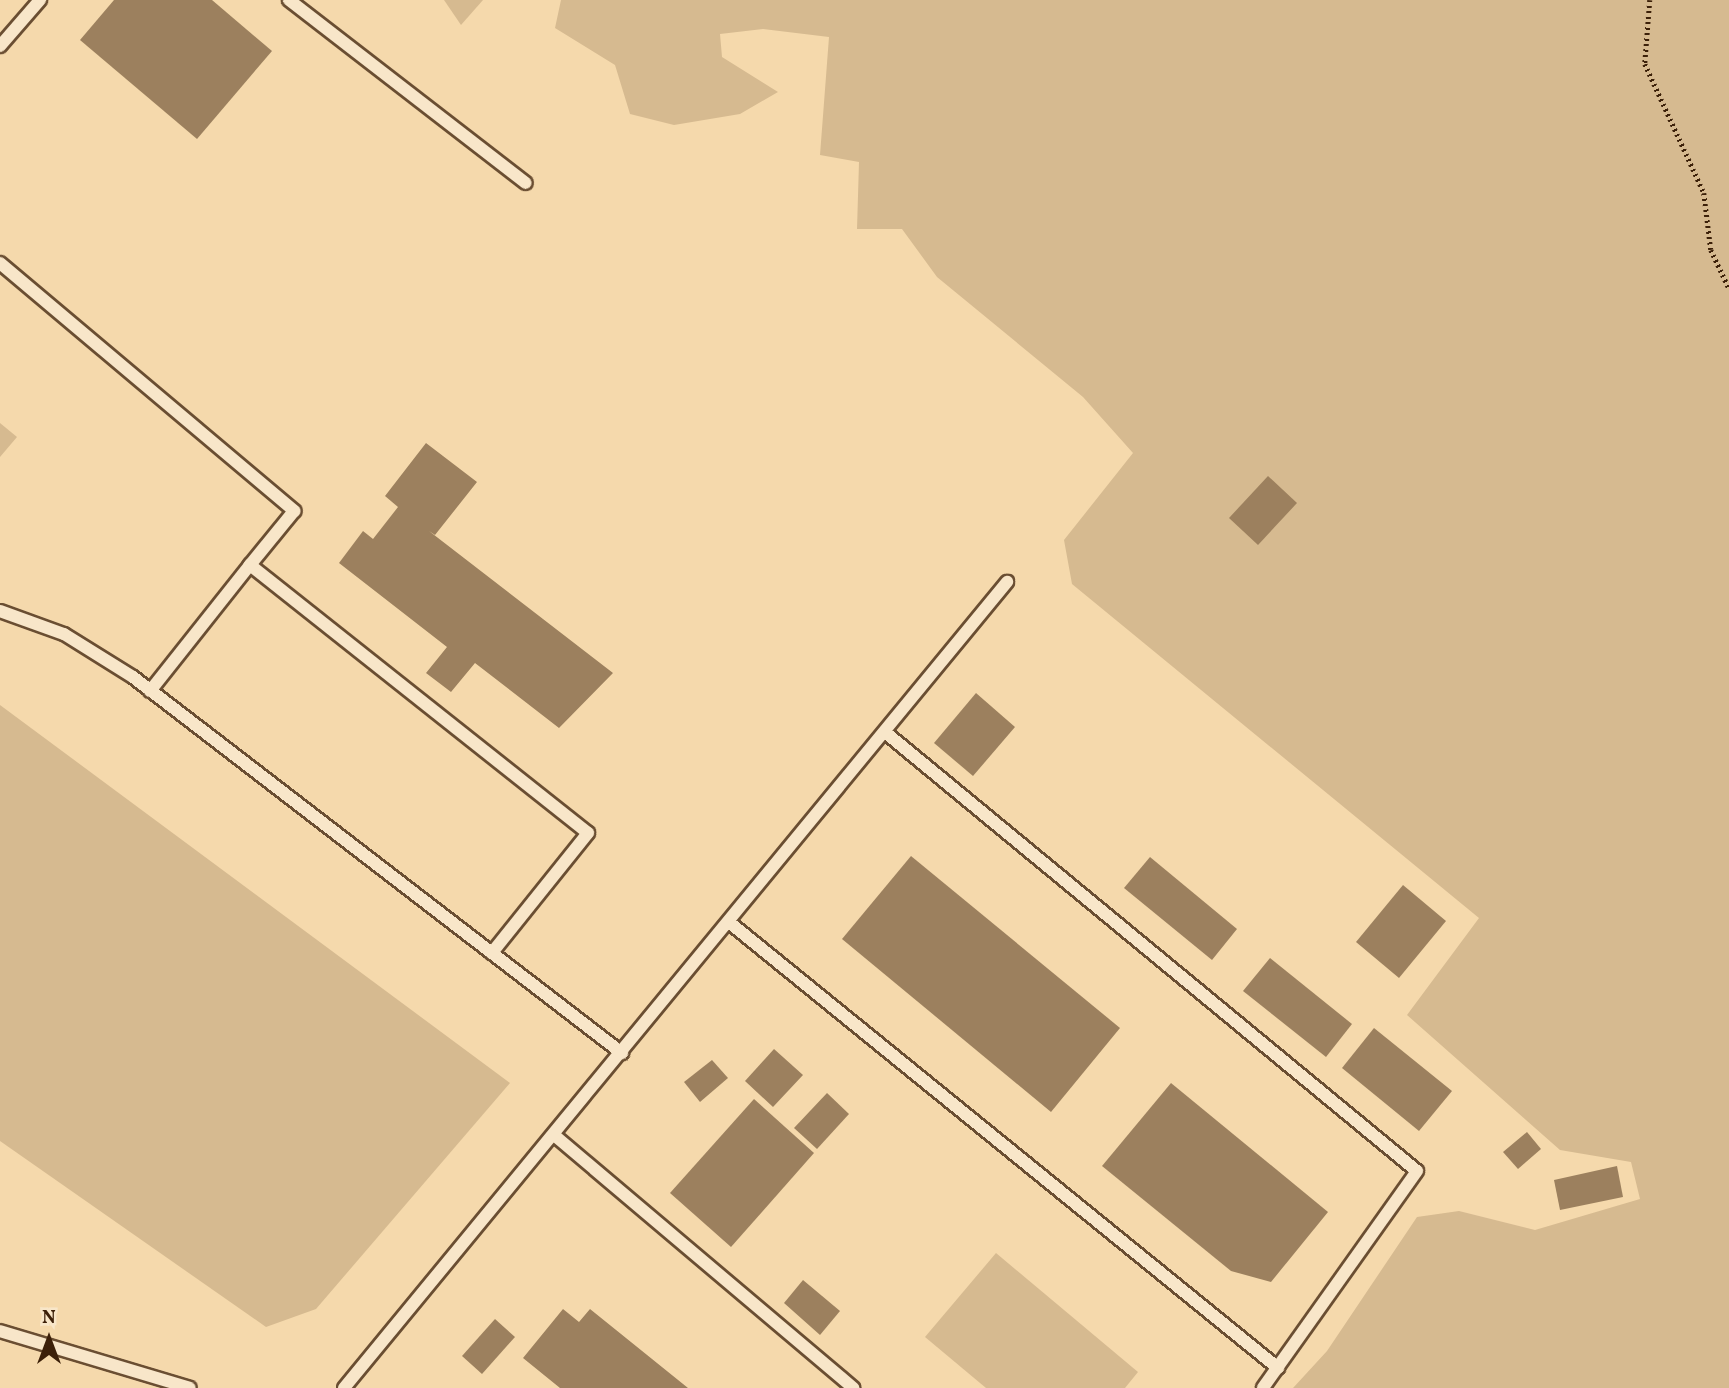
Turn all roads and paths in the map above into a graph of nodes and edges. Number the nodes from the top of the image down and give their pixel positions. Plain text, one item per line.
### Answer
1 (40, 0) edge
2 (289, 0) edge
3 (1650, 0) edge
4 (0, 46) edge
5 (526, 183) dead end
6 (0, 263) edge
7 (1729, 288) edge
8 (250, 565) junction
9 (1007, 582) dead end
10 (0, 611) edge
11 (150, 691) junction
12 (886, 733) junction
13 (730, 923) junction
14 (492, 953) junction
15 (622, 1053) junction
16 (554, 1135) junction
17 (0, 1331) edge
18 (1278, 1368) junction
19 (190, 1388) edge
20 (344, 1388) edge
21 (853, 1388) edge
22 (1263, 1388) edge

1 - 4 lane
2 - 5 lane
3 - 7 path
6 - 8 lane
8 - 11 lane
8 - 14 lane
9 - 12 lane
10 - 11 lane
11 - 14 lane
12 - 13 lane
12 - 18 lane
13 - 15 lane
13 - 18 lane
14 - 15 lane
15 - 16 lane
16 - 20 lane
16 - 21 lane
17 - 19 lane
18 - 22 lane

